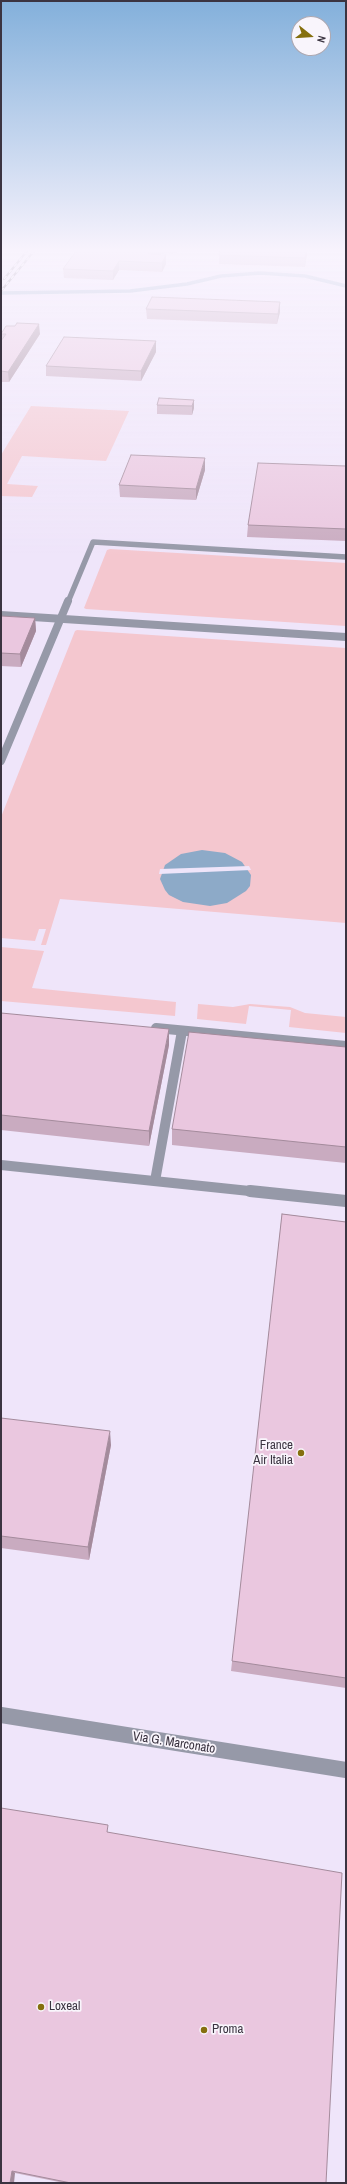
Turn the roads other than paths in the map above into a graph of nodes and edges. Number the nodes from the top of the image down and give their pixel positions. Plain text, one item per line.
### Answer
1 (346, 557) edge
2 (1, 615) edge
3 (62, 618) junction
4 (346, 637) edge
5 (1, 740) edge
6 (10, 740) junction
7 (1, 760) edge
8 (143, 1027) edge
9 (182, 1031) junction
10 (346, 1046) edge
11 (1, 1165) edge
12 (154, 1181) junction
13 (346, 1202) edge
14 (1, 1715) edge
15 (346, 1770) edge

1 - 3 street
2 - 3 street
3 - 4 street
3 - 6 street
5 - 6 street
6 - 7 street
8 - 9 street
9 - 10 street
9 - 12 street
11 - 12 street
12 - 13 street
14 - 15 street, Via G. Marconato

